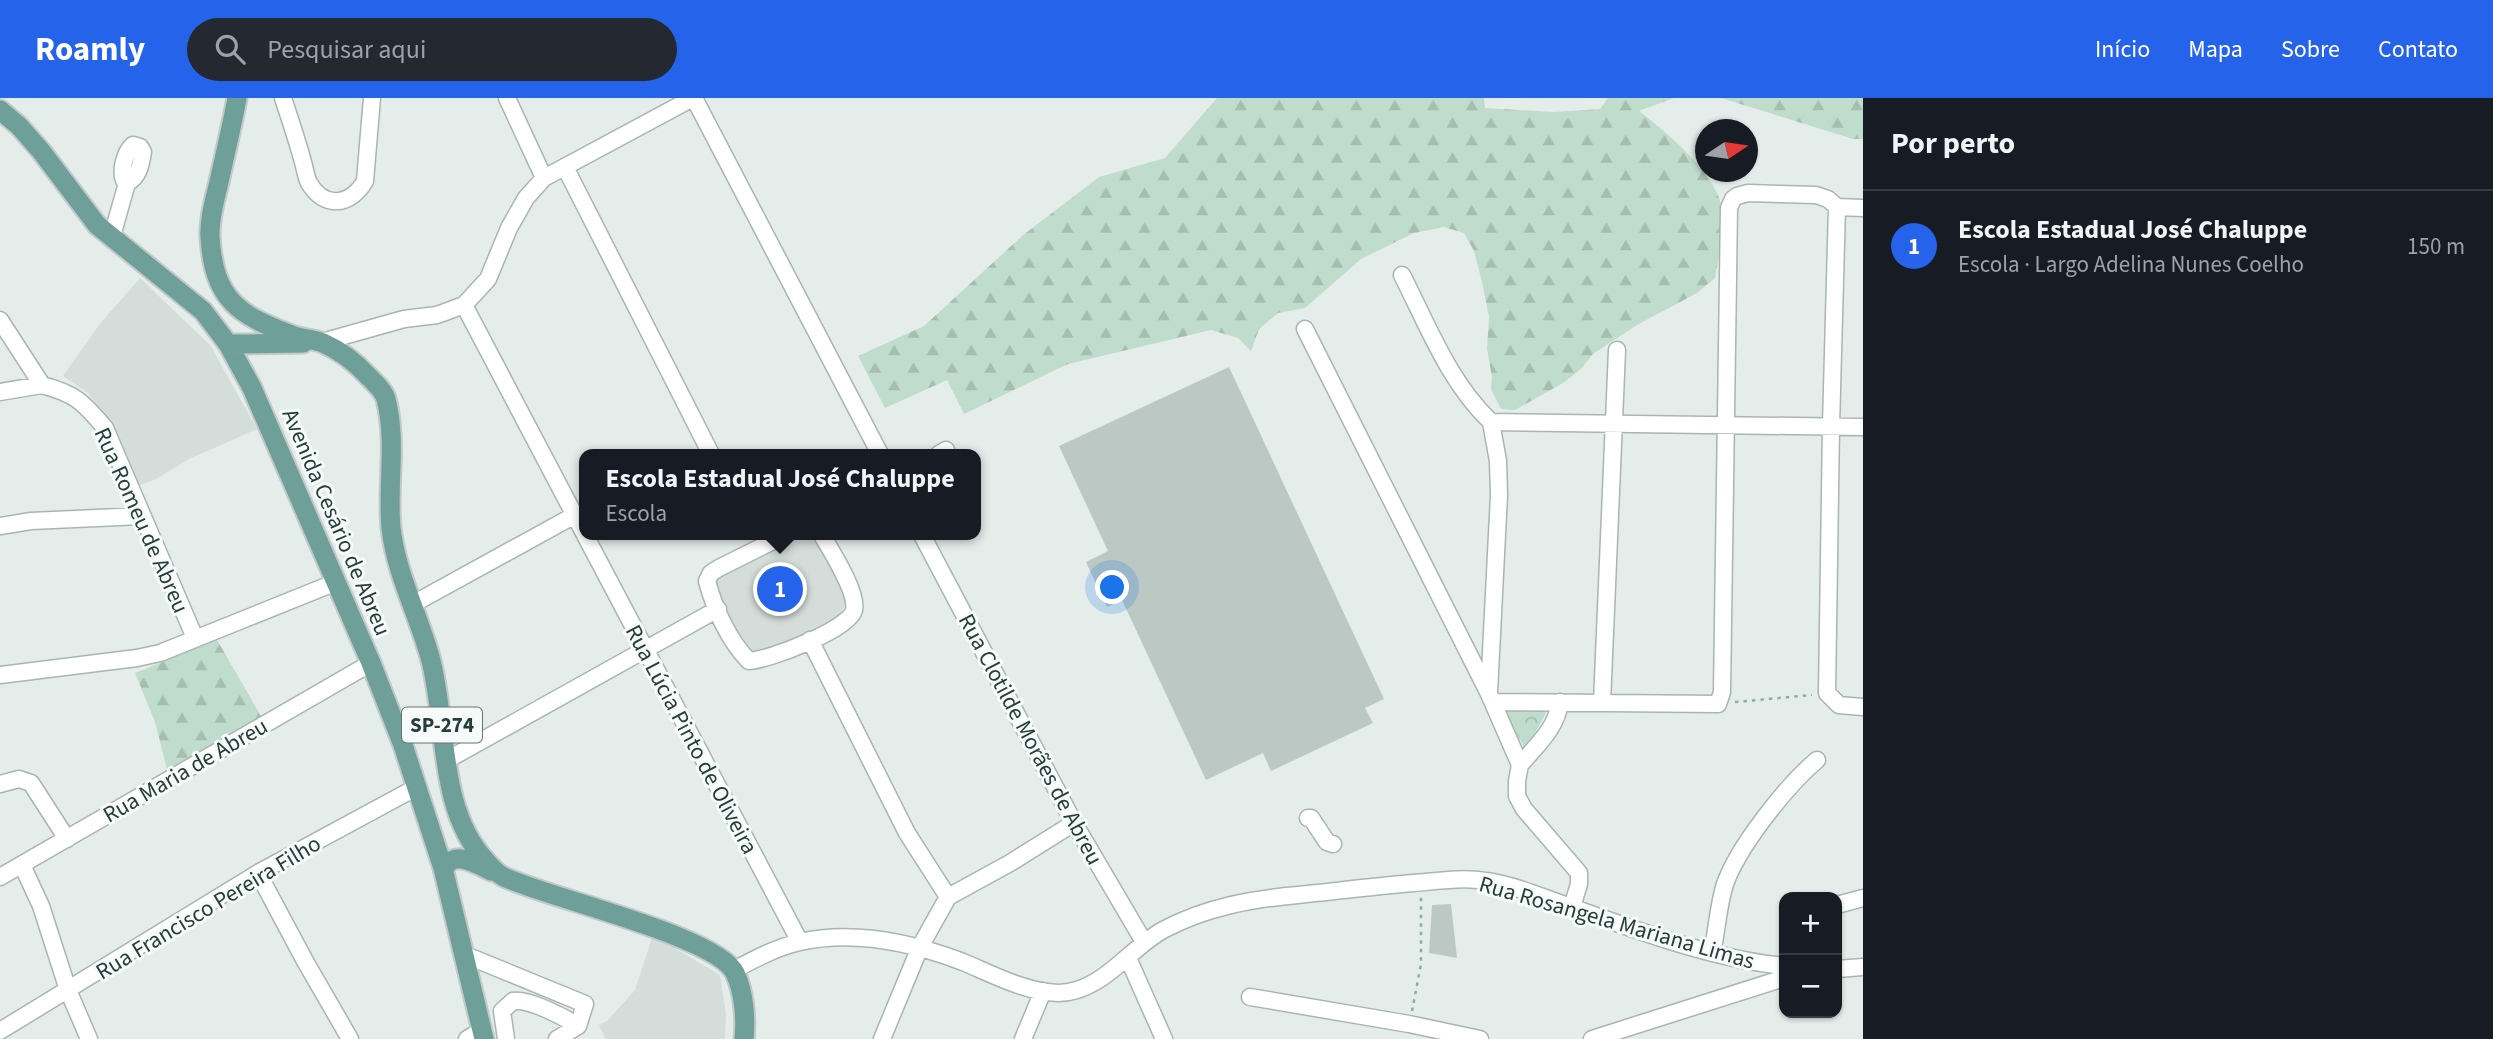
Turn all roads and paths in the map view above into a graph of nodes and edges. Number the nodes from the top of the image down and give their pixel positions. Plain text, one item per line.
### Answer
1 (237, 98) edge
2 (283, 98) edge
3 (372, 98) edge
4 (507, 98) edge
5 (693, 98) edge
6 (0, 110) edge
7 (565, 167) junction
8 (544, 178) junction
9 (127, 183) dead end
10 (1837, 206) junction
11 (1863, 208) edge
12 (112, 236) junction
13 (1402, 275) dead end
14 (464, 305) junction
15 (0, 320) edge
16 (1305, 329) dead end
17 (322, 342) junction
18 (229, 344) junction
19 (1617, 350) dead end
20 (43, 385) junction
21 (0, 392) edge
22 (1491, 422) junction
23 (1615, 424) junction
24 (1727, 426) junction
25 (1831, 426) junction
26 (1863, 427) edge
27 (708, 449) edge
28 (877, 449) edge
29 (575, 515) junction
30 (141, 516) junction
31 (579, 523) edge
32 (0, 526) edge
33 (587, 540) edge
34 (825, 540) edge
35 (925, 540) edge
36 (755, 541) edge
37 (334, 583) junction
38 (413, 604) junction
39 (718, 609) junction
40 (195, 638) junction
41 (810, 640) junction
42 (645, 649) junction
43 (371, 663) junction
44 (0, 675) edge
45 (1827, 693) junction
46 (1491, 698) junction
47 (1560, 702) junction
48 (1602, 703) junction
49 (1718, 704) junction
50 (1863, 707) edge
51 (447, 760) junction
52 (1817, 760) dead end
53 (1520, 765) junction
54 (0, 784) edge
55 (417, 787) junction
56 (1308, 818) dead end
57 (1074, 823) junction
58 (67, 839) junction
59 (1333, 844) dead end
60 (22, 864) junction
61 (443, 870) junction
62 (258, 873) junction
63 (502, 876) junction
64 (0, 877) edge
65 (1422, 882) junction
66 (948, 897) junction
67 (1863, 898) edge
68 (1842, 904) edge
69 (1572, 908) junction
70 (800, 942) junction
71 (1144, 942) junction
72 (920, 947) junction
73 (1712, 953) junction
74 (463, 954) junction
75 (1128, 958) junction
76 (1779, 966) edge
77 (1863, 967) edge
78 (1842, 969) edge
79 (734, 970) junction
80 (1779, 980) edge
81 (68, 990) junction
82 (1043, 991) junction
83 (1250, 997) dead end
84 (572, 1022) junction
85 (1409, 1024) junction
86 (0, 1031) edge
87 (478, 1036) edge
88 (89, 1039) edge
89 (350, 1039) edge
90 (506, 1039) edge
91 (557, 1039) edge
92 (744, 1039) edge
93 (882, 1039) edge
94 (1023, 1039) edge
95 (1164, 1039) edge
96 (1480, 1039) edge
97 (1592, 1039) edge

1 - 17 main road, SP-274
2 - 3 street
4 - 8 street
5 - 7 street
5 - 28 street
6 - 12 main road, Avenida Cesário de Abreu
7 - 8 street
7 - 27 street
8 - 14 street
9 - 12 street
10 - 11 street
10 - 24 street
10 - 25 street
12 - 18 main road, Avenida Cesário de Abreu
13 - 22 street
14 - 17 street
14 - 29 street, Rua Lúcia Pinto de Oliveira
15 - 20 street
16 - 46 street
17 - 18 main road
17 - 38 main road, SP-274
18 - 37 main road, Avenida Cesário de Abreu
19 - 23 street
20 - 21 street
20 - 30 street, Rua Romeu de Abreu
22 - 23 street
22 - 46 street
23 - 24 street
23 - 48 street
24 - 25 street
24 - 49 street
25 - 26 street
25 - 45 street
29 - 31 street, Rua Lúcia Pinto de Oliveira
29 - 38 street
30 - 32 street
30 - 40 street, Rua Romeu de Abreu
33 - 42 street, Rua Lúcia Pinto de Oliveira
34 - 41 street
35 - 57 street, Rua Clotilde Morães de Abreu
36 - 39 street
37 - 40 street
37 - 43 main road, Avenida Cesário de Abreu
38 - 51 main road, SP-274
39 - 41 street
39 - 42 street
40 - 44 street
41 - 66 street
42 - 51 street
42 - 70 street, Rua Lúcia Pinto de Oliveira
43 - 55 main road, Avenida Cesário de Abreu
43 - 58 street, Rua Maria de Abreu
45 - 49 path
45 - 50 street
46 - 47 street
46 - 53 street
47 - 48 street
47 - 53 street
48 - 49 street
51 - 63 main road, SP-274
52 - 73 street
53 - 69 street
54 - 58 street
55 - 61 main road, Avenida Cesário de Abreu
55 - 62 street, Rua Francisco Pereira Filho
56 - 59 street
57 - 66 street
57 - 71 street, Rua Clotilde Morães de Abreu
58 - 60 street, Rua Maria de Abreu
60 - 64 street, Rua Maria de Abreu
60 - 81 street
61 - 63 main road
61 - 74 main road, Avenida Cesário de Abreu
62 - 81 street, Rua Francisco Pereira Filho
62 - 89 street
63 - 79 main road, SP-274
65 - 69 street, Rua Rosangela Mariana Limas
65 - 71 street, Rua Rosangela Mariana Limas
65 - 85 path
66 - 72 street
67 - 68 street
69 - 73 street, Rua Rosangela Mariana Limas
70 - 72 street, Rua Rosangela Mariana Limas
70 - 79 street, Rua Rosangela Mariana Limas
71 - 75 street, Rua Rosangela Mariana Limas
72 - 82 street, Rua Rosangela Mariana Limas
72 - 93 street
73 - 76 street, Rua Rosangela Mariana Limas
74 - 84 street
74 - 87 main road, Avenida Cesário de Abreu
75 - 82 street, Rua Rosangela Mariana Limas
75 - 95 street
77 - 78 street
79 - 92 main road
80 - 97 street
81 - 86 street, Rua Francisco Pereira Filho
81 - 88 street
82 - 94 street
83 - 85 street
84 - 90 street
84 - 91 street
85 - 96 street

